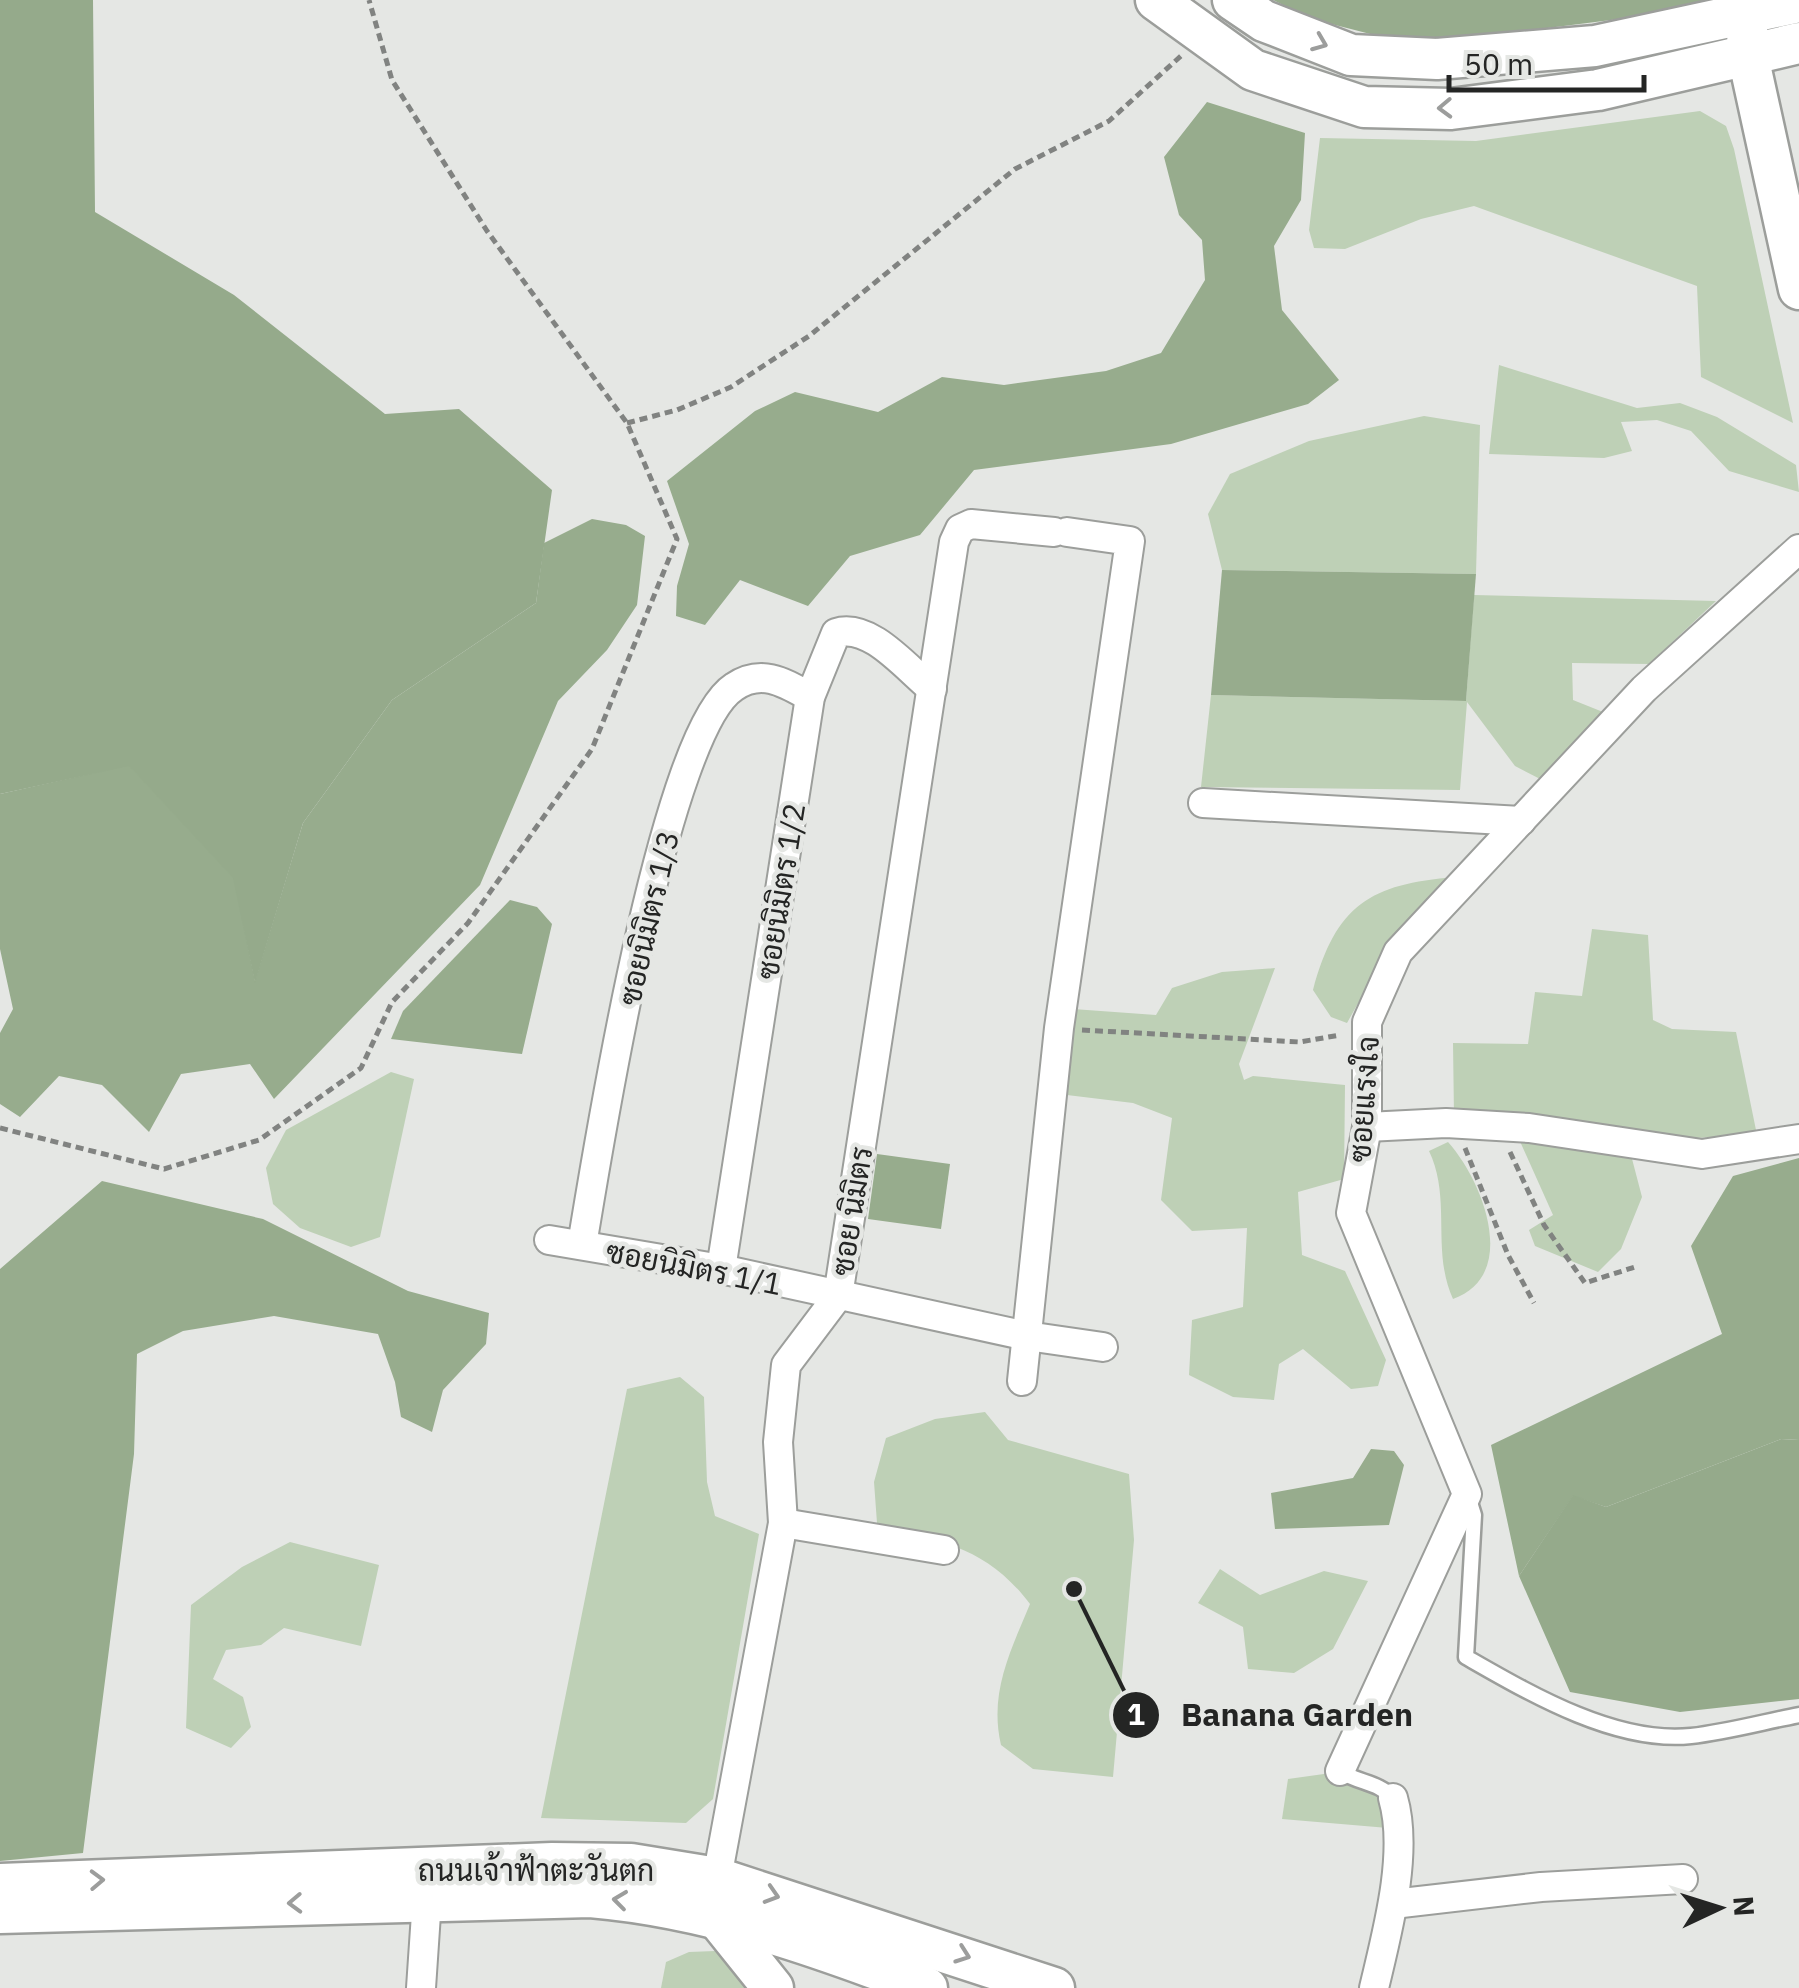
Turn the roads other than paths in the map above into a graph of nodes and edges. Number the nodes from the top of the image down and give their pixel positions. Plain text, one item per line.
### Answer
1 (1156, 0) edge
2 (1234, 0) edge
3 (1799, 2) edge
4 (1746, 7) edge
5 (1799, 43) edge
6 (1594, 46) junction
7 (1748, 56) junction
8 (1598, 90) junction
9 (1799, 290) edge
10 (1799, 549) edge
11 (932, 690) junction
12 (810, 696) junction
13 (1203, 803) dead end
14 (1520, 821) junction
15 (1366, 1127) junction
16 (1799, 1139) edge
17 (549, 1240) dead end
18 (582, 1245) junction
19 (722, 1269) junction
20 (838, 1296) junction
21 (1027, 1336) junction
22 (1103, 1347) dead end
23 (1022, 1381) dead end
24 (1467, 1494) junction
25 (782, 1524) junction
26 (944, 1550) dead end
27 (1799, 1716) edge
28 (1340, 1771) joint
29 (1393, 1798) joint
30 (1683, 1879) dead end
31 (0, 1884) edge
32 (716, 1897) junction
33 (426, 1899) junction
34 (1393, 1904) junction
35 (0, 1913) edge
36 (825, 1950) edge
37 (868, 1960) edge
38 (422, 1988) edge
39 (774, 1988) edge
40 (928, 1988) edge
41 (1054, 1988) edge
42 (1374, 1988) edge

8 -> 1 main road
2 -> 6 main road
3 - 4 main road
4 - 6 main road
4 - 7 main road
5 - 7 main road
6 - 8 main road
7 - 8 main road
7 - 9 main road
10 - 14 street, ซอยแรงใจ
11 - 12 street, ซอยนิมิตร 1/2
11 - 20 street, ซอย นิมิตร
11 - 21 street, ซอย นิมิตร
12 - 18 street, ซอยนิมิตร 1/3
12 - 19 street, ซอยนิมิตร 1/2
13 - 14 street
14 - 15 street, ซอยแรงใจ
15 - 16 street
15 - 24 street, ซอยแรงใจ
17 - 18 street, ซอยนิมิตร 1/1
18 - 19 street, ซอยนิมิตร 1/1
19 - 20 street, ซอยนิมิตร 1/1
20 - 21 street, ซอยนิมิตร 1/1
20 - 25 street, ซอย นิมิตร
21 - 22 street, ซอยนิมิตร 1/1
21 - 23 street
24 - 27 lane
24 - 28 street
25 - 26 street
25 - 32 street, ซอย นิมิตร
28 - 29 lane
29 - 34 street
30 - 34 street
31 -> 32 main road, ถนนเจ้าฟ้าตะวันตก
32 -> 33 main road, ถนนเจ้าฟ้าตะวันตก
32 - 36 main road, ถนนเจ้าฟ้าตะวันตก
32 - 39 main road
33 -> 35 main road, ถนนเจ้าฟ้าตะวันตก
33 - 38 street
34 - 42 street
36 - 37 main road, ถนนเจ้าฟ้าตะวันตก
37 - 40 main road, ถนนเจ้าฟ้าตะวันตก
37 -> 41 main road, ถนนเจ้าฟ้าตะวันตก

